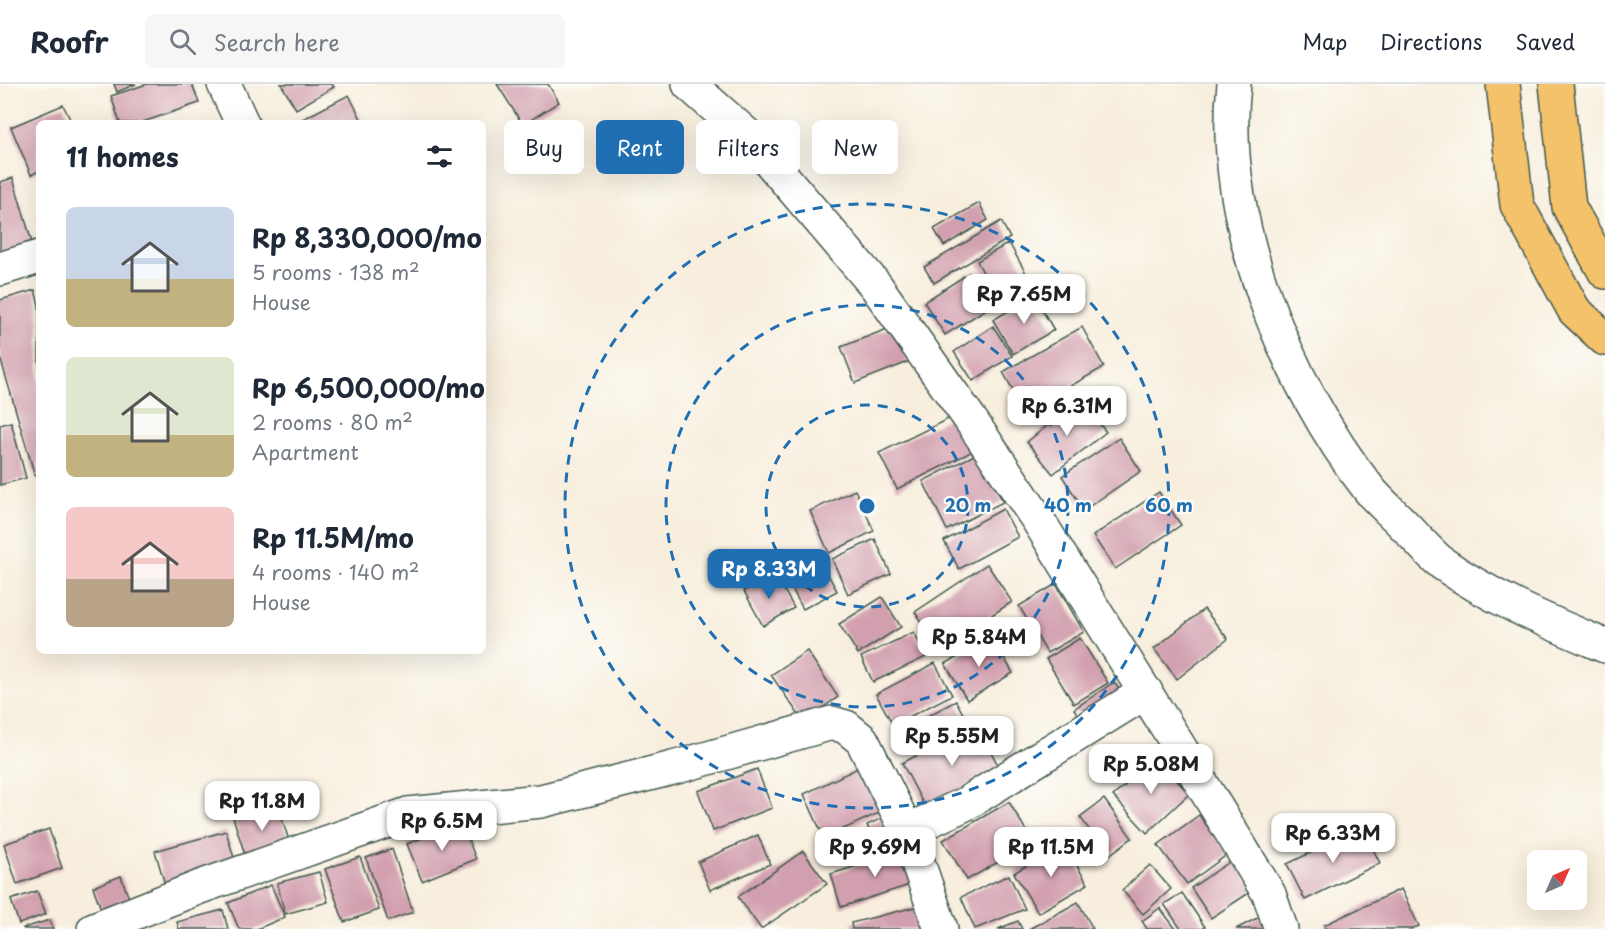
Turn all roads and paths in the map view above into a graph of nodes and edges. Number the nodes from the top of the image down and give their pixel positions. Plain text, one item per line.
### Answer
1 (224, 84) edge
2 (688, 84) edge
3 (1234, 84) edge
4 (1503, 84) edge
5 (1556, 84) edge
6 (241, 120) edge
7 (36, 258) edge
8 (0, 268) edge
9 (1605, 272) edge
10 (1605, 339) edge
11 (1605, 646) edge
12 (1146, 692) junction
13 (907, 831) junction
14 (94, 929) edge
15 (941, 929) edge
16 (1281, 929) edge

1 - 6 street
2 - 12 street
3 - 11 street
4 - 10 highway
5 - 9 highway
7 - 8 street
12 - 13 street
12 - 16 street
13 - 14 street
13 - 15 street

